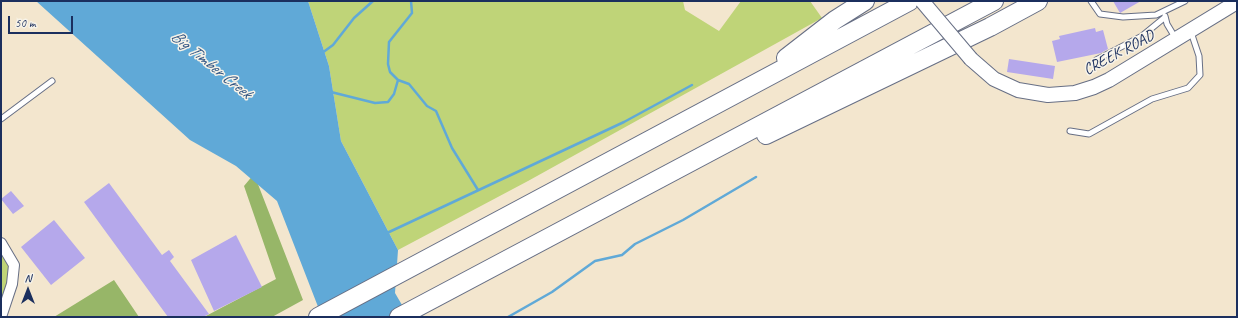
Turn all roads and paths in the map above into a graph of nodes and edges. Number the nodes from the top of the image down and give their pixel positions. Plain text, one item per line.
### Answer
1 (865, 1) edge
2 (910, 1) edge
3 (922, 1) edge
4 (994, 1) edge
5 (1038, 1) edge
6 (1091, 1) edge
7 (1185, 1) edge
8 (1237, 2) edge
9 (1166, 11) junction
10 (1164, 18) junction
11 (1191, 31) junction
12 (1177, 40) junction
13 (1096, 60) dead end
14 (52, 81) dead end
15 (720, 101) junction
16 (1, 119) edge
17 (1070, 131) dead end
18 (3, 246) edge
19 (515, 256) junction
20 (4, 316) edge
21 (318, 317) edge
22 (400, 317) edge

1 - 15 highway
2 - 15 highway
3 - 12 street, CREEK ROAD, bridge
4 - 19 highway
5 - 19 highway
6 - 9 lane
7 - 9 lane
8 - 11 street, CREEK ROAD
9 - 10 lane
10 - 12 lane
10 - 13 lane
11 - 12 street, CREEK ROAD
11 - 17 lane
14 - 16 lane
15 - 21 highway
18 - 20 street
19 - 22 highway

